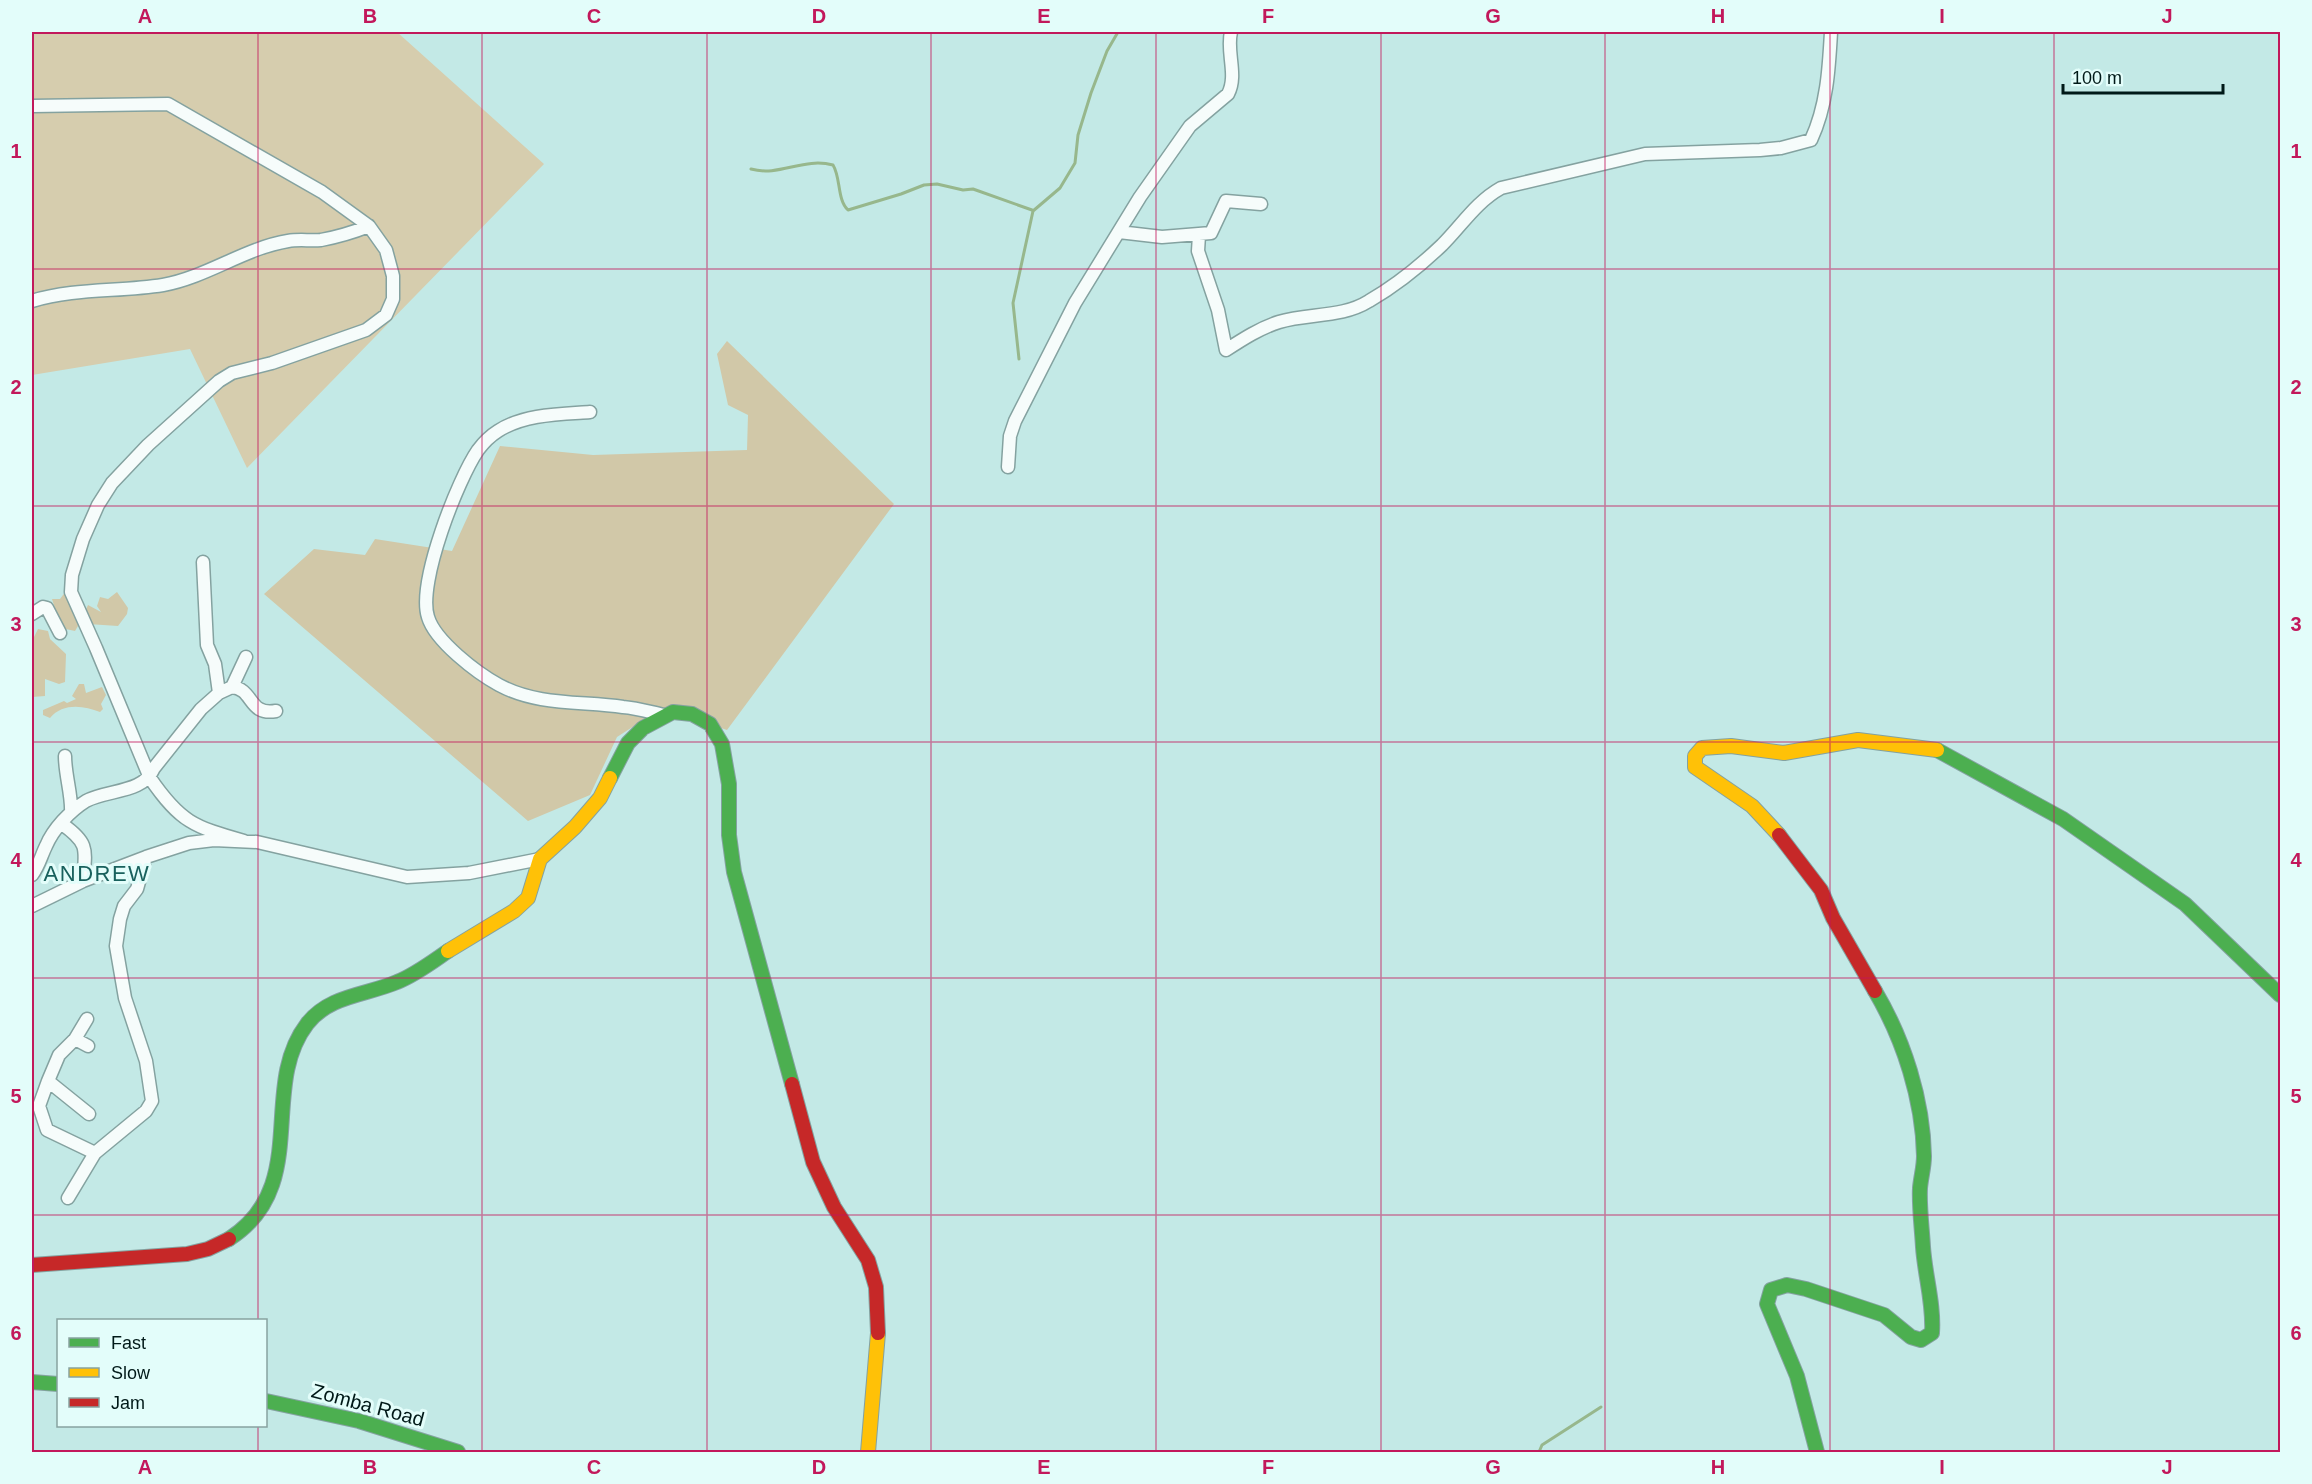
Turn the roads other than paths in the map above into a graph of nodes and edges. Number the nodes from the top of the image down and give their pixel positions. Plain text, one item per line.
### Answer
1 (1231, 32) edge
2 (1831, 32) edge
3 (32, 106) edge
4 (1261, 204) dead end
5 (369, 226) junction
6 (1119, 231) junction
7 (1199, 235) junction
8 (32, 301) edge
9 (590, 412) dead end
10 (1008, 467) dead end
11 (202, 562) dead end
12 (32, 614) edge
13 (60, 633) dead end
14 (246, 657) dead end
15 (232, 687) junction
16 (219, 693) junction
17 (276, 711) dead end
18 (663, 715) junction
19 (65, 756) dead end
20 (150, 778) junction
21 (71, 812) junction
22 (62, 824) junction
23 (244, 841) junction
24 (146, 857) junction
25 (540, 859) junction
26 (32, 875) edge
27 (83, 881) junction
28 (32, 906) edge
29 (2280, 994) edge
30 (87, 1018) dead end
31 (75, 1039) junction
32 (88, 1046) dead end
33 (48, 1081) junction
34 (89, 1114) dead end
35 (95, 1153) junction
36 (68, 1198) dead end
37 (32, 1265) edge
38 (32, 1382) edge
39 (57, 1384) edge
40 (267, 1401) edge
41 (458, 1452) edge
42 (868, 1452) edge
43 (1817, 1452) edge

1 - 6 street
2 - 7 street
3 - 5 street
4 - 7 street
5 - 8 street
5 - 20 street
6 - 7 street
6 - 10 street
9 - 18 street
11 - 16 street
12 - 13 street
14 - 15 street
15 - 16 street
15 - 17 street
16 - 20 street
18 - 25 main road
18 - 42 main road
19 - 21 street
20 - 21 street
20 - 23 street
21 - 22 street
22 - 26 street
22 - 27 street
23 - 24 street
23 - 25 street
24 - 27 street
24 - 35 street
25 - 37 main road
27 - 28 street
29 - 43 main road
30 - 31 street
31 - 32 street
31 - 33 street
33 - 34 street
33 - 35 street
35 - 36 street
38 - 39 main road
40 - 41 main road, Zomba Road

